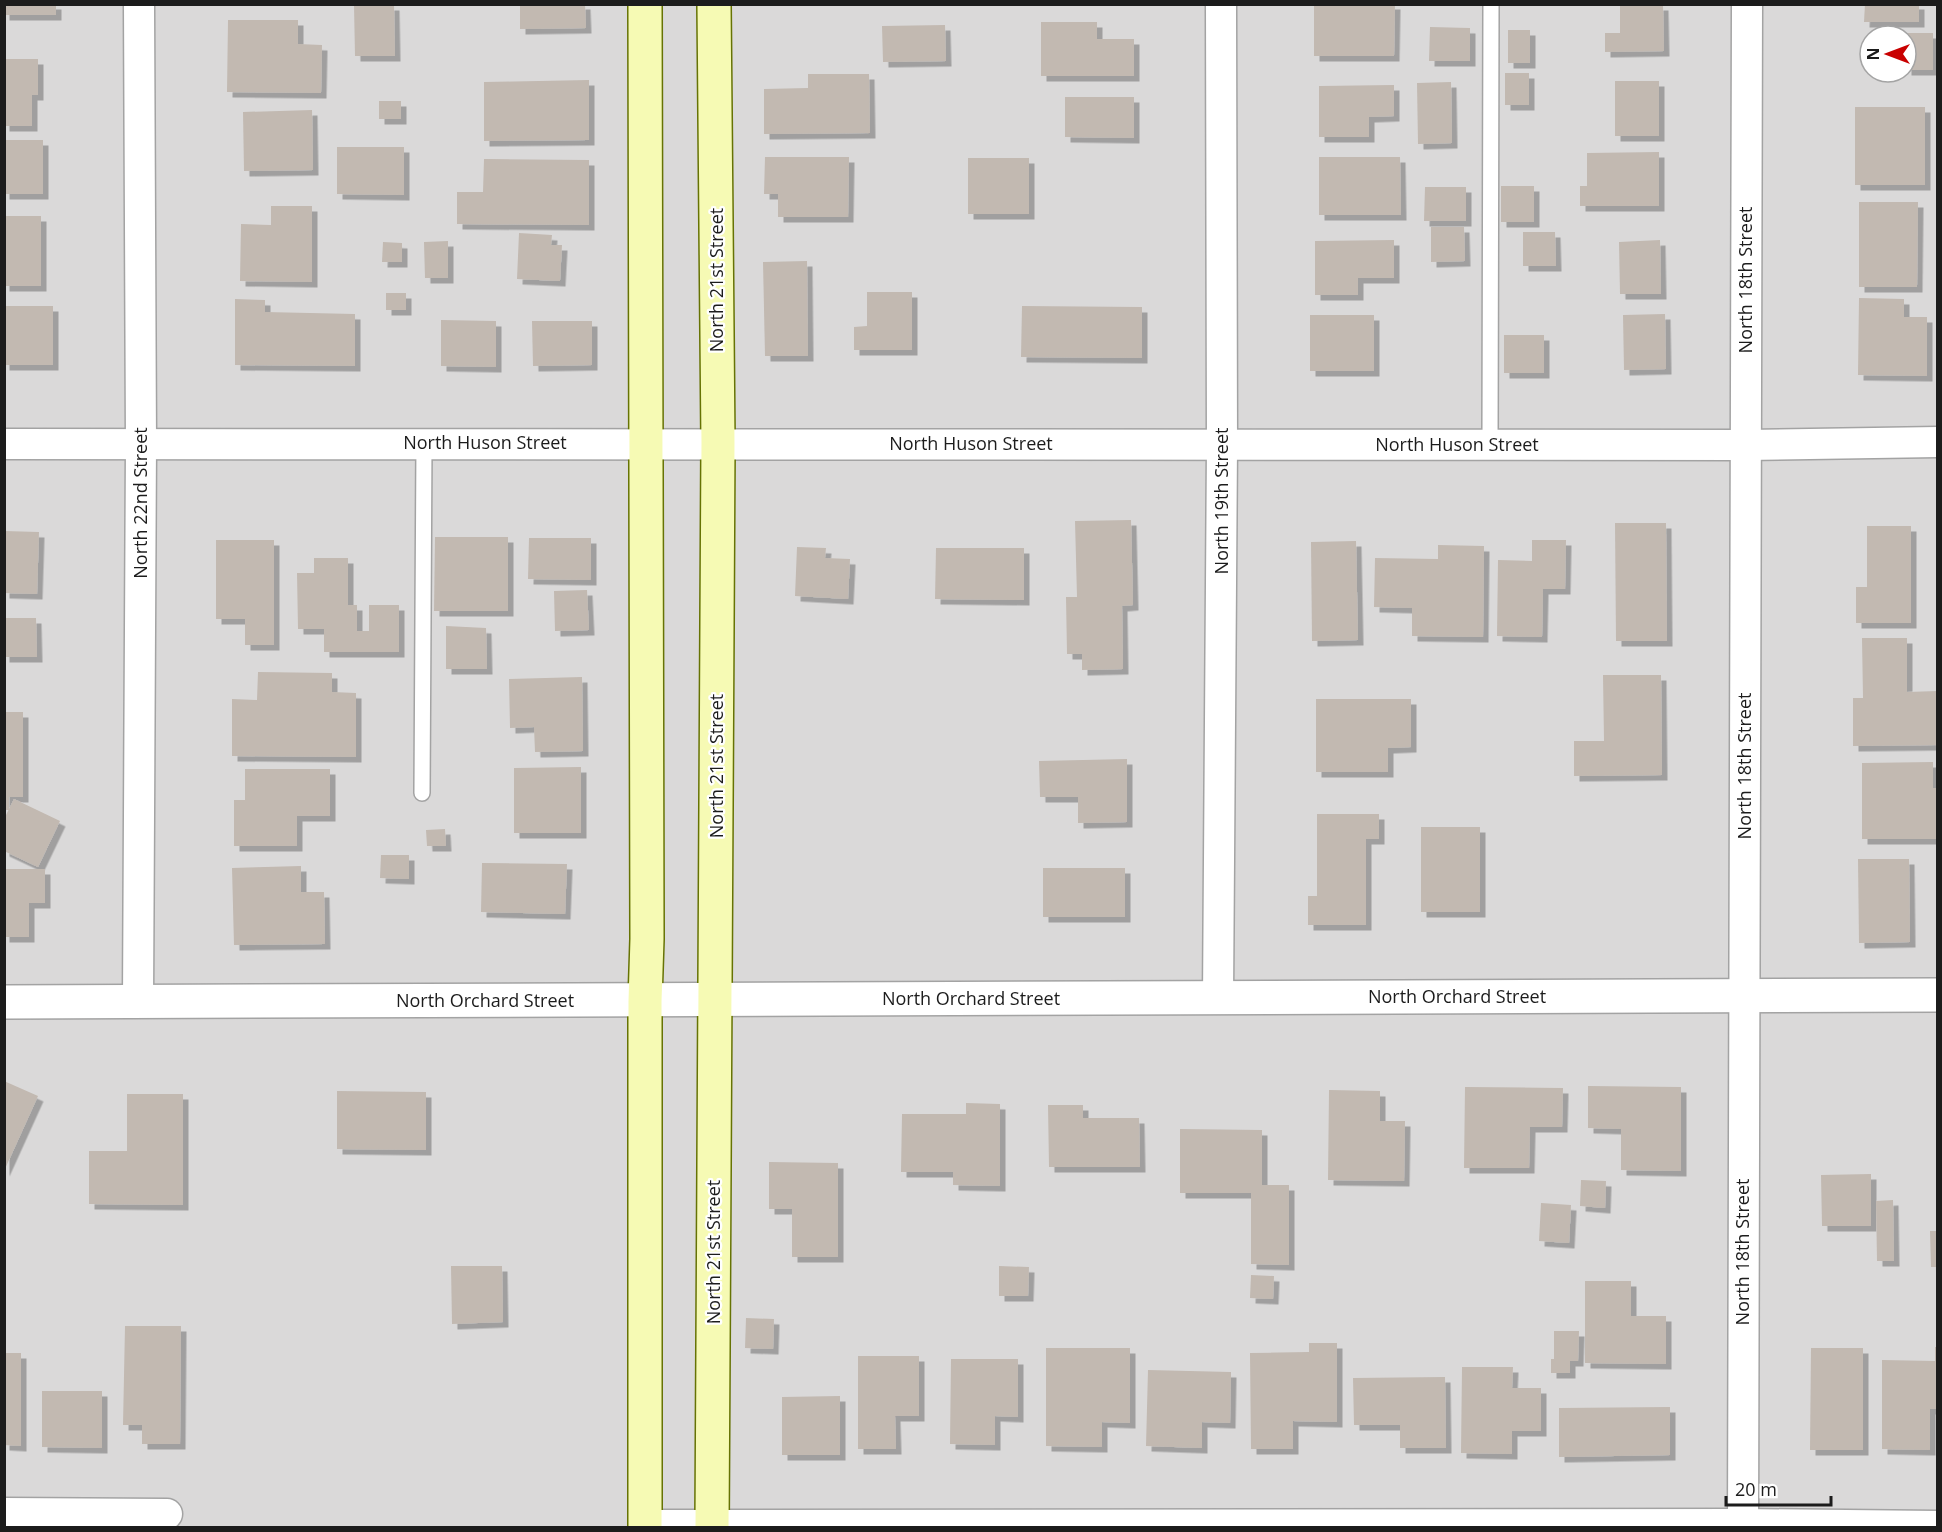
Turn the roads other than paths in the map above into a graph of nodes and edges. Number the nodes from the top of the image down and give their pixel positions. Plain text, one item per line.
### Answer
1 (139, 4) edge
2 (645, 4) edge
3 (714, 4) edge
4 (1221, 4) edge
5 (1491, 4) edge
6 (1747, 4) edge
7 (1938, 442) edge
8 (424, 443) junction
9 (646, 443) junction
10 (718, 443) junction
11 (4, 444) edge
12 (141, 444) junction
13 (1222, 445) junction
14 (1490, 445) junction
15 (1746, 445) junction
16 (422, 793) dead end
17 (1938, 995) edge
18 (1744, 996) junction
19 (1218, 998) junction
20 (716, 999) junction
21 (138, 1001) junction
22 (645, 1001) junction
23 (4, 1002) edge
24 (4, 1514) edge
25 (168, 1514) dead end
26 (645, 1526) edge
27 (712, 1526) edge
28 (1743, 1526) edge
29 (1938, 1526) edge

1 - 12 street, North 22nd Street
2 - 9 main road
3 - 10 main road, North 21st Street
4 - 13 street, North 19th Street
5 - 14 lane
6 - 15 street, North 18th Street
7 - 15 street, North Huson Street
8 - 9 street, North Huson Street
8 - 12 street, North Huson Street
8 - 16 lane
9 - 10 street, North Huson Street
9 - 22 main road
10 - 13 street, North Huson Street
10 - 20 main road, North 21st Street
11 - 12 street, North Huson Street
12 - 21 street, North 22nd Street
13 - 14 street, North Huson Street
13 - 19 street, North 19th Street
14 - 15 street, North Huson Street
15 - 18 street, North 18th Street
17 - 18 street, North Orchard Street
18 - 19 street, North Orchard Street
18 - 28 street, North 18th Street
19 - 20 street, North Orchard Street
20 - 22 street, North Orchard Street
20 - 27 main road, North 21st Street
21 - 22 street, North Orchard Street
21 - 23 street, North Orchard Street
22 - 26 main road
24 - 25 street
26 - 27 street
27 - 28 street
28 - 29 street

